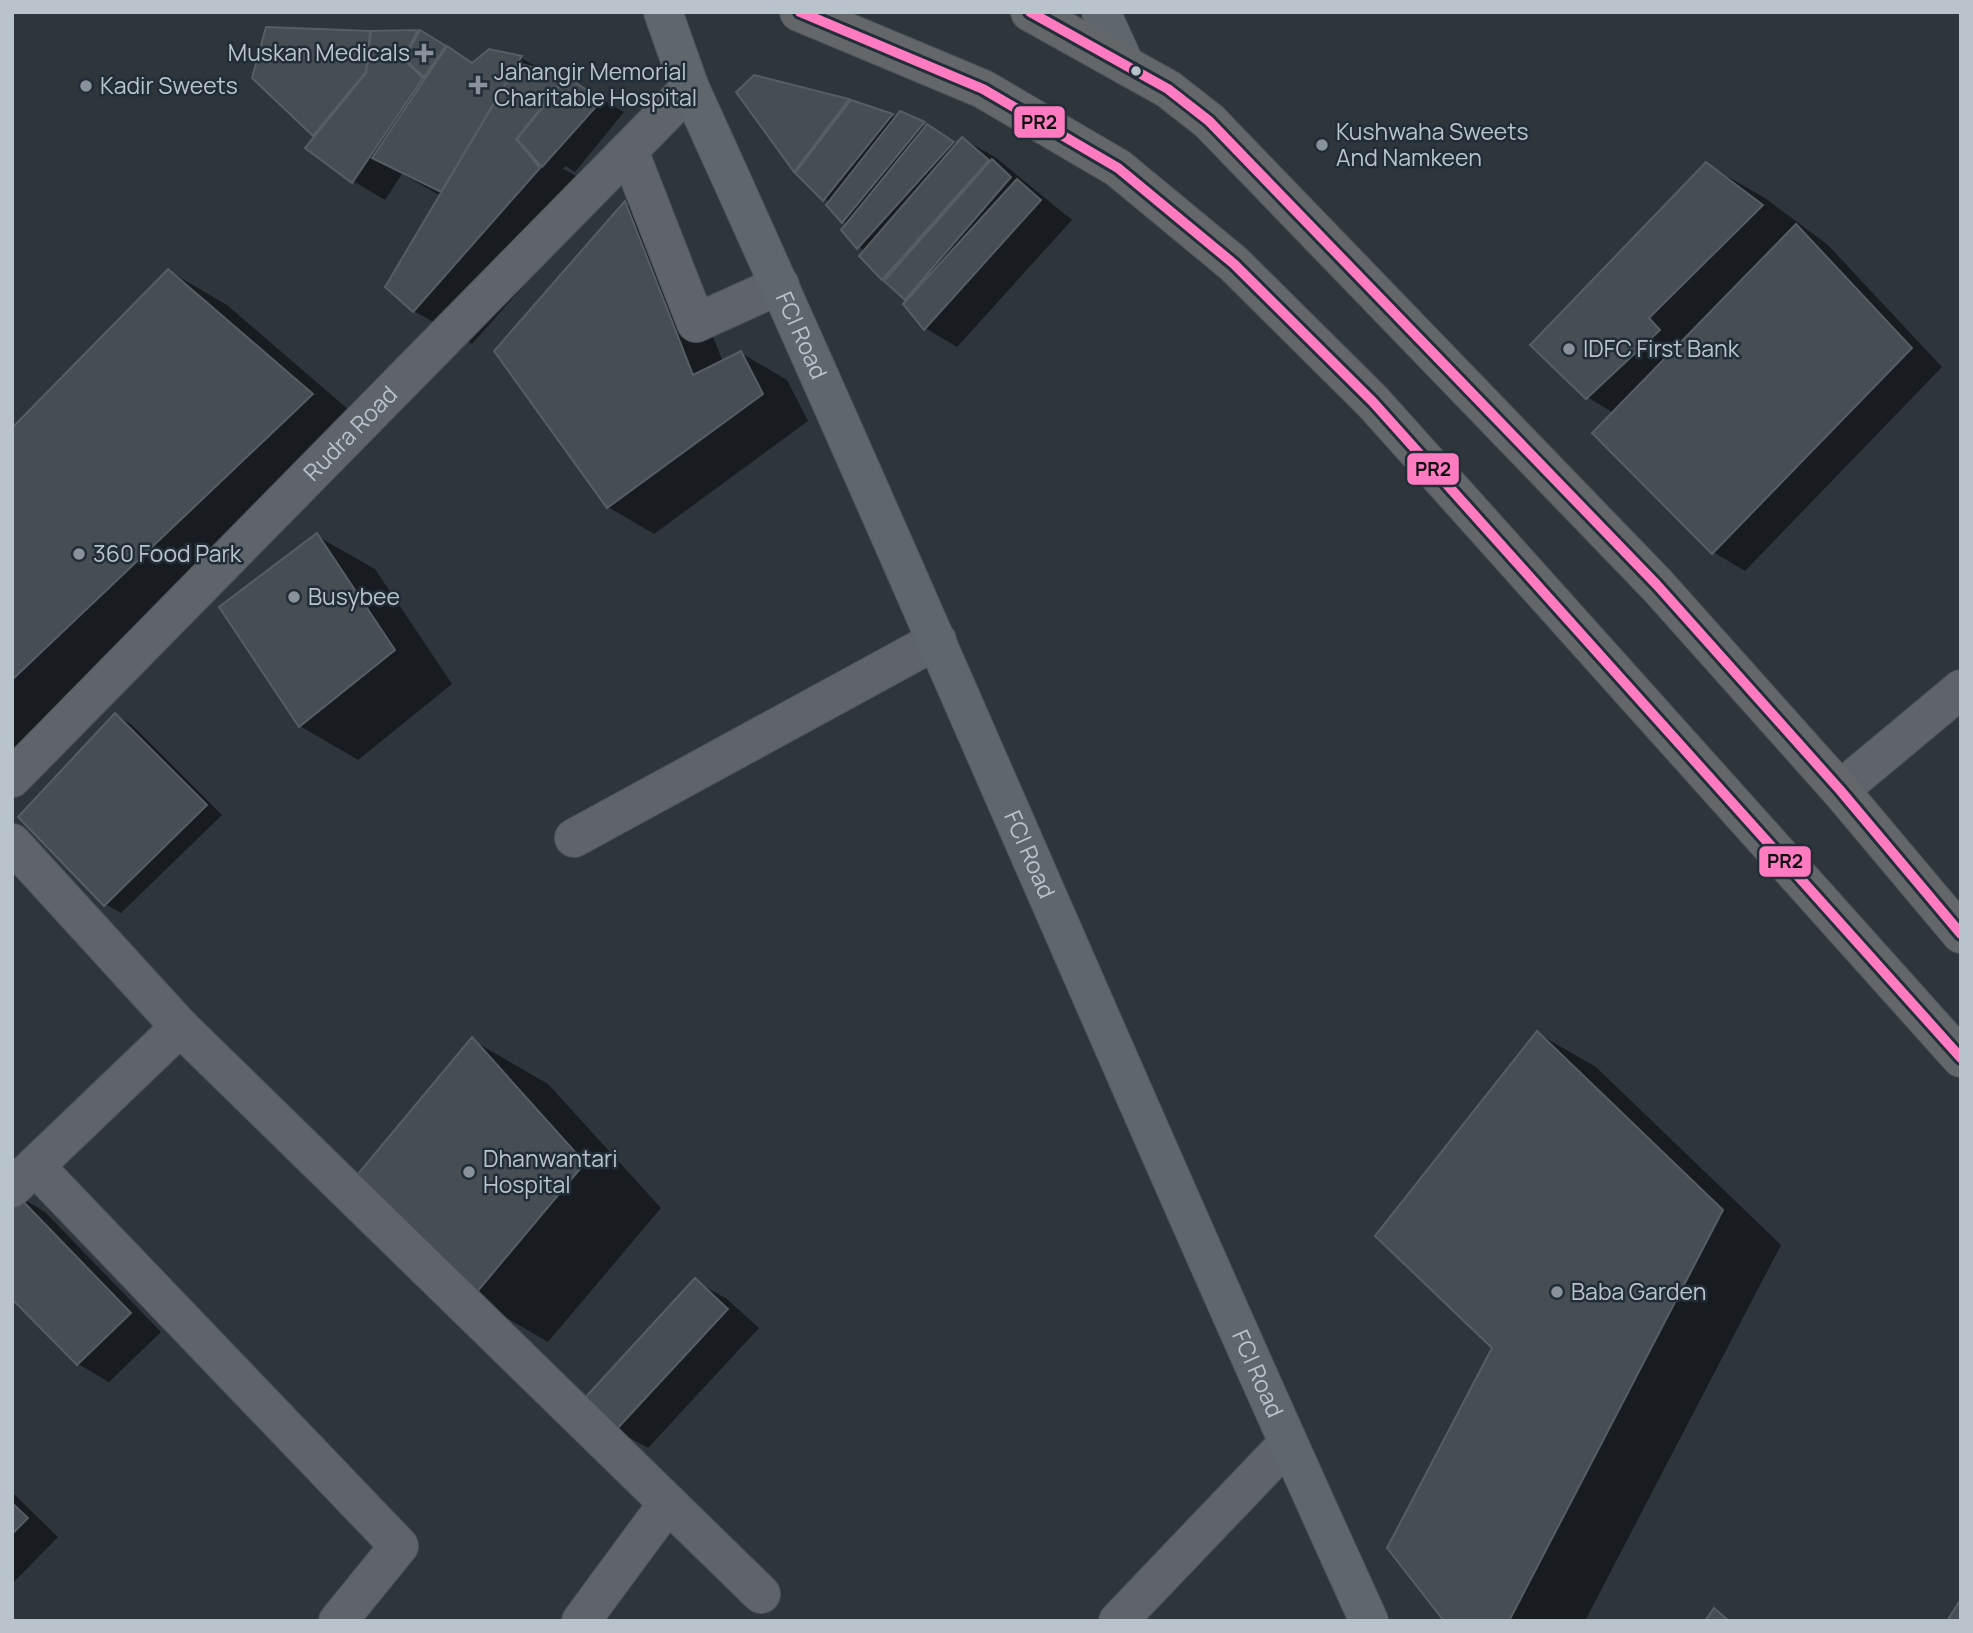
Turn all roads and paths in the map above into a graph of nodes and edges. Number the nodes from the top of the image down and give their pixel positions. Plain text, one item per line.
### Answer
1 (663, 12) edge
2 (799, 12) edge
3 (1030, 12) edge
4 (1101, 12) edge
5 (1125, 65) junction
6 (690, 88) junction
7 (629, 151) junction
8 (780, 285) junction
9 (937, 640) junction
10 (1961, 689) edge
11 (12, 778) edge
12 (1840, 790) junction
13 (574, 838) dead end
14 (12, 843) edge
15 (1961, 934) edge
16 (180, 1027) junction
17 (1961, 1058) edge
18 (24, 1177) edge
19 (1287, 1444) junction
20 (668, 1503) junction
21 (761, 1594) dead end
22 (1366, 1619) edge
23 (338, 1621) edge
24 (581, 1621) edge
25 (1118, 1621) edge

1 - 6 main road, FCI Road
2 - 17 highway
3 - 5 highway
4 - 5 main road
5 - 12 highway
6 - 7 street, Rudra Road
6 - 8 main road, FCI Road
7 - 8 street
7 - 11 street, Rudra Road
8 - 9 main road, FCI Road
9 - 13 street
9 - 19 main road, FCI Road
10 - 12 street
12 - 15 highway
14 - 16 street
16 - 18 street
16 - 20 street
18 - 23 street
19 - 22 main road, FCI Road
19 - 25 street
20 - 21 street
20 - 24 street

